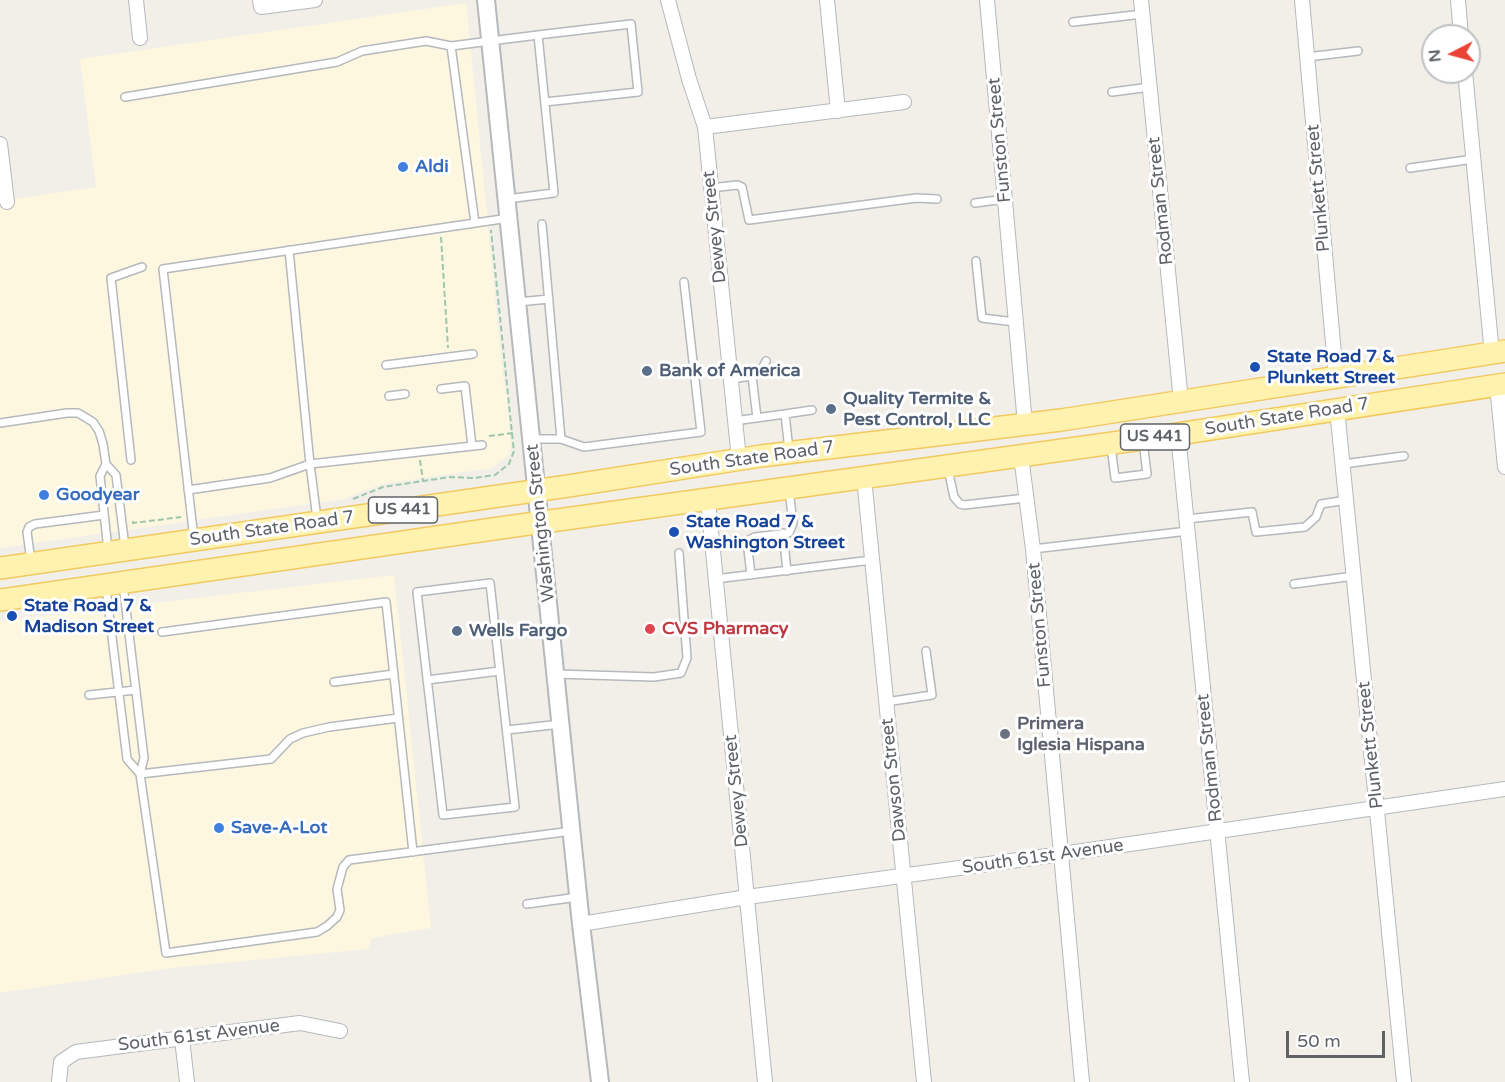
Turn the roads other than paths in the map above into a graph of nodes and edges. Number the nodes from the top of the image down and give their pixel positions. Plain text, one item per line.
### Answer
1 (136, 0) edge
2 (315, 0) edge
3 (486, 0) edge
4 (668, 0) edge
5 (827, 0) edge
6 (987, 0) edge
7 (1302, 0) edge
8 (1458, 0) edge
9 (260, 3) edge
10 (1142, 7) edge
11 (1072, 22) dead end
12 (1460, 24) edge
13 (538, 35) junction
14 (140, 38) dead end
15 (490, 40) junction
16 (451, 46) junction
17 (1358, 51) dead end
18 (1307, 57) junction
19 (1466, 84) edge
20 (1150, 87) junction
21 (1112, 92) dead end
22 (125, 97) dead end
23 (545, 102) junction
24 (904, 102) dead end
25 (838, 111) junction
26 (705, 127) junction
27 (0, 144) edge
28 (1474, 159) junction
29 (1410, 168) dead end
30 (711, 188) junction
31 (507, 199) junction
32 (937, 199) dead end
33 (1005, 199) junction
34 (7, 202) dead end
35 (975, 203) dead end
36 (509, 218) junction
37 (475, 223) junction
38 (542, 224) dead end
39 (289, 250) junction
40 (976, 261) dead end
41 (142, 267) dead end
42 (684, 282) dead end
43 (549, 299) junction
44 (518, 302) junction
45 (1015, 322) junction
46 (473, 354) dead end
47 (766, 361) dead end
48 (386, 365) dead end
49 (1501, 368) edge
50 (752, 376) junction
51 (1336, 376) junction
52 (730, 379) junction
53 (441, 389) dead end
54 (1454, 391) junction
55 (405, 394) dead end
56 (390, 396) dead end
57 (1181, 401) junction
58 (1337, 409) junction
59 (813, 410) dead end
60 (785, 414) junction
61 (757, 418) junction
62 (1061, 420) junction
63 (734, 421) junction
64 (0, 423) edge
65 (1025, 424) junction
66 (1178, 434) junction
67 (532, 439) junction
68 (561, 439) junction
69 (1143, 439) junction
70 (471, 442) junction
71 (1111, 443) junction
72 (482, 445) dead end
73 (790, 453) junction
74 (1021, 456) junction
75 (1404, 456) dead end
76 (739, 459) junction
77 (131, 460) dead end
78 (972, 463) junction
79 (310, 464) junction
80 (1343, 464) junction
81 (106, 465) junction
82 (947, 467) junction
83 (1505, 467) edge
84 (864, 478) junction
85 (789, 488) junction
86 (188, 490) junction
87 (537, 490) junction
88 (1026, 498) junction
89 (708, 500) junction
90 (1347, 500) junction
91 (104, 515) junction
92 (540, 522) junction
93 (317, 523) junction
94 (1187, 525) junction
95 (783, 533) junction
96 (195, 539) junction
97 (1033, 549) junction
98 (125, 550) junction
99 (679, 553) dead end
100 (872, 560) junction
101 (31, 563) junction
102 (0, 568) edge
103 (787, 570) junction
104 (751, 575) junction
105 (1354, 576) junction
106 (715, 579) junction
107 (115, 583) junction
108 (1294, 584) dead end
109 (76, 589) junction
110 (0, 600) edge
111 (162, 632) dead end
112 (926, 651) dead end
113 (500, 671) junction
114 (394, 674) junction
115 (556, 674) junction
116 (427, 680) junction
117 (334, 682) dead end
118 (136, 690) junction
119 (120, 692) junction
120 (88, 695) dead end
121 (886, 702) junction
122 (398, 718) junction
123 (561, 724) junction
124 (507, 730) junction
125 (140, 774) junction
126 (1505, 789) edge
127 (1377, 807) junction
128 (572, 831) junction
129 (1217, 832) junction
130 (413, 852) junction
131 (1062, 854) junction
132 (903, 876) junction
133 (578, 897) junction
134 (747, 897) junction
135 (528, 904) dead end
136 (581, 924) junction
137 (340, 1031) dead end
138 (182, 1039) junction
139 (59, 1082) edge
140 (187, 1082) edge
141 (600, 1082) edge
142 (765, 1082) edge
143 (924, 1082) edge
144 (1082, 1082) edge
145 (1242, 1082) edge
146 (1404, 1082) edge

1 - 14 street
2 - 9 street
3 - 15 street, Washington Street
4 - 26 street, Dewey Street
5 - 25 street
6 - 33 street, Funston Street
7 - 18 street, Plunkett Street
8 - 12 street
10 - 11 lane
10 - 20 street, Rodman Street
13 - 15 lane
13 - 23 lane
13 - 23 lane
15 - 16 lane
15 - 31 street, Washington Street
16 - 22 lane
16 - 37 lane
17 - 18 lane
18 - 51 street, Plunkett Street
19 - 28 street
20 - 21 lane
20 - 57 street, Rodman Street
23 - 31 lane
24 - 25 street
25 - 26 street
26 - 30 street, Dewey Street
27 - 34 street
28 - 29 lane
28 - 49 street
30 - 32 lane
30 - 52 street, Dewey Street
31 - 36 street, Washington Street
33 - 35 lane
33 - 45 street, Funston Street
36 - 37 lane
36 - 44 street, Washington Street
37 - 39 lane
38 - 43 lane
39 - 79 lane
39 - 86 lane
40 - 45 lane
41 - 77 lane
42 - 68 lane
43 - 44 lane
43 - 68 lane
44 - 67 street, Washington Street
45 - 65 street, Funston Street
46 - 48 lane
47 - 50 lane
49 - 51 main road, South State Road 7 / US 441
49 - 54 main road, South State Road 7 / US 441
49 - 54 main road
49 - 83 street
50 - 52 lane
50 - 61 lane
51 - 57 main road, South State Road 7 / US 441
52 - 63 street, Dewey Street
53 - 70 lane
54 - 58 main road, South State Road 7 / US 441
55 - 56 lane
57 - 62 main road, South State Road 7 / US 441
58 - 66 main road, South State Road 7 / US 441
58 - 80 street, Plunkett Street
59 - 60 lane
60 - 61 lane
60 - 73 lane
61 - 63 lane
62 - 65 main road, South State Road 7 / US 441
62 - 74 main road
63 - 76 street, Dewey Street
64 - 81 lane
65 - 73 main road, South State Road 7 / US 441
65 - 78 main road
66 - 69 main road, South State Road 7 / US 441
66 - 94 street, Rodman Street
67 - 68 lane
67 - 87 street, Washington Street
69 - 71 main road, South State Road 7 / US 441
69 - 71 lane
70 - 72 lane
70 - 79 lane
71 - 74 main road, South State Road 7 / US 441
73 - 76 main road, South State Road 7 / US 441
74 - 78 main road, South State Road 7 / US 441
74 - 88 street, Funston Street
75 - 80 lane
76 - 87 main road, South State Road 7 / US 441
78 - 82 main road, South State Road 7 / US 441
79 - 86 lane
79 - 93 lane
80 - 90 street, Plunkett Street
81 - 91 lane
81 - 98 lane
82 - 84 main road, South State Road 7 / US 441
82 - 88 lane
84 - 85 main road, South State Road 7 / US 441
84 - 100 street, Dawson Street
85 - 89 main road, South State Road 7 / US 441
85 - 95 lane
86 - 96 lane
87 - 92 street, Washington Street
87 - 93 main road, South State Road 7 / US 441
88 - 97 street, Funston Street
89 - 92 main road, South State Road 7 / US 441
89 - 106 street, Dewey Street
90 - 94 lane
90 - 105 street, Plunkett Street
91 - 98 lane
91 - 101 lane
92 - 107 main road, South State Road 7 / US 441
92 - 115 street, Washington Street
93 - 96 main road, South State Road 7 / US 441
94 - 97 lane
94 - 129 street, Rodman Street
95 - 103 lane
95 - 104 lane
96 - 98 main road, South State Road 7 / US 441
97 - 131 street, Funston Street
98 - 101 main road, South State Road 7 / US 441
98 - 107 main road
98 - 109 main road
99 - 115 lane
100 - 103 lane
100 - 121 street, Dawson Street
101 - 102 main road, South State Road 7 / US 441
103 - 104 lane
104 - 106 lane
105 - 108 lane
105 - 127 street, Plunkett Street
106 - 134 street, Dewey Street
107 - 109 main road, South State Road 7 / US 441
107 - 118 lane
107 - 119 lane
109 - 110 main road, South State Road 7 / US 441
111 - 114 lane
112 - 121 lane
113 - 116 lane
113 - 116 lane
113 - 124 lane
114 - 117 lane
114 - 122 lane
115 - 123 street, Washington Street
116 - 124 lane
118 - 119 lane
118 - 125 lane
119 - 120 lane
119 - 125 lane
121 - 132 street, Dawson Street
122 - 125 lane
122 - 130 lane
123 - 124 lane
123 - 128 street, Washington Street
125 - 130 lane
126 - 127 street, South 61st Avenue
127 - 129 street, South 61st Avenue
127 - 146 street, Plunkett Street
128 - 130 lane
128 - 133 street, Washington Street
129 - 131 street, South 61st Avenue
129 - 145 street, Rodman Street
131 - 132 street, South 61st Avenue
131 - 144 street, Funston Street
132 - 134 street, South 61st Avenue
132 - 143 street, Dawson Street
133 - 135 lane
133 - 136 street, Washington Street
134 - 136 street, South 61st Avenue
134 - 142 street, Dewey Street
136 - 141 street, Washington Street
137 - 138 street, South 61st Avenue
138 - 139 street, South 61st Avenue
138 - 140 street

